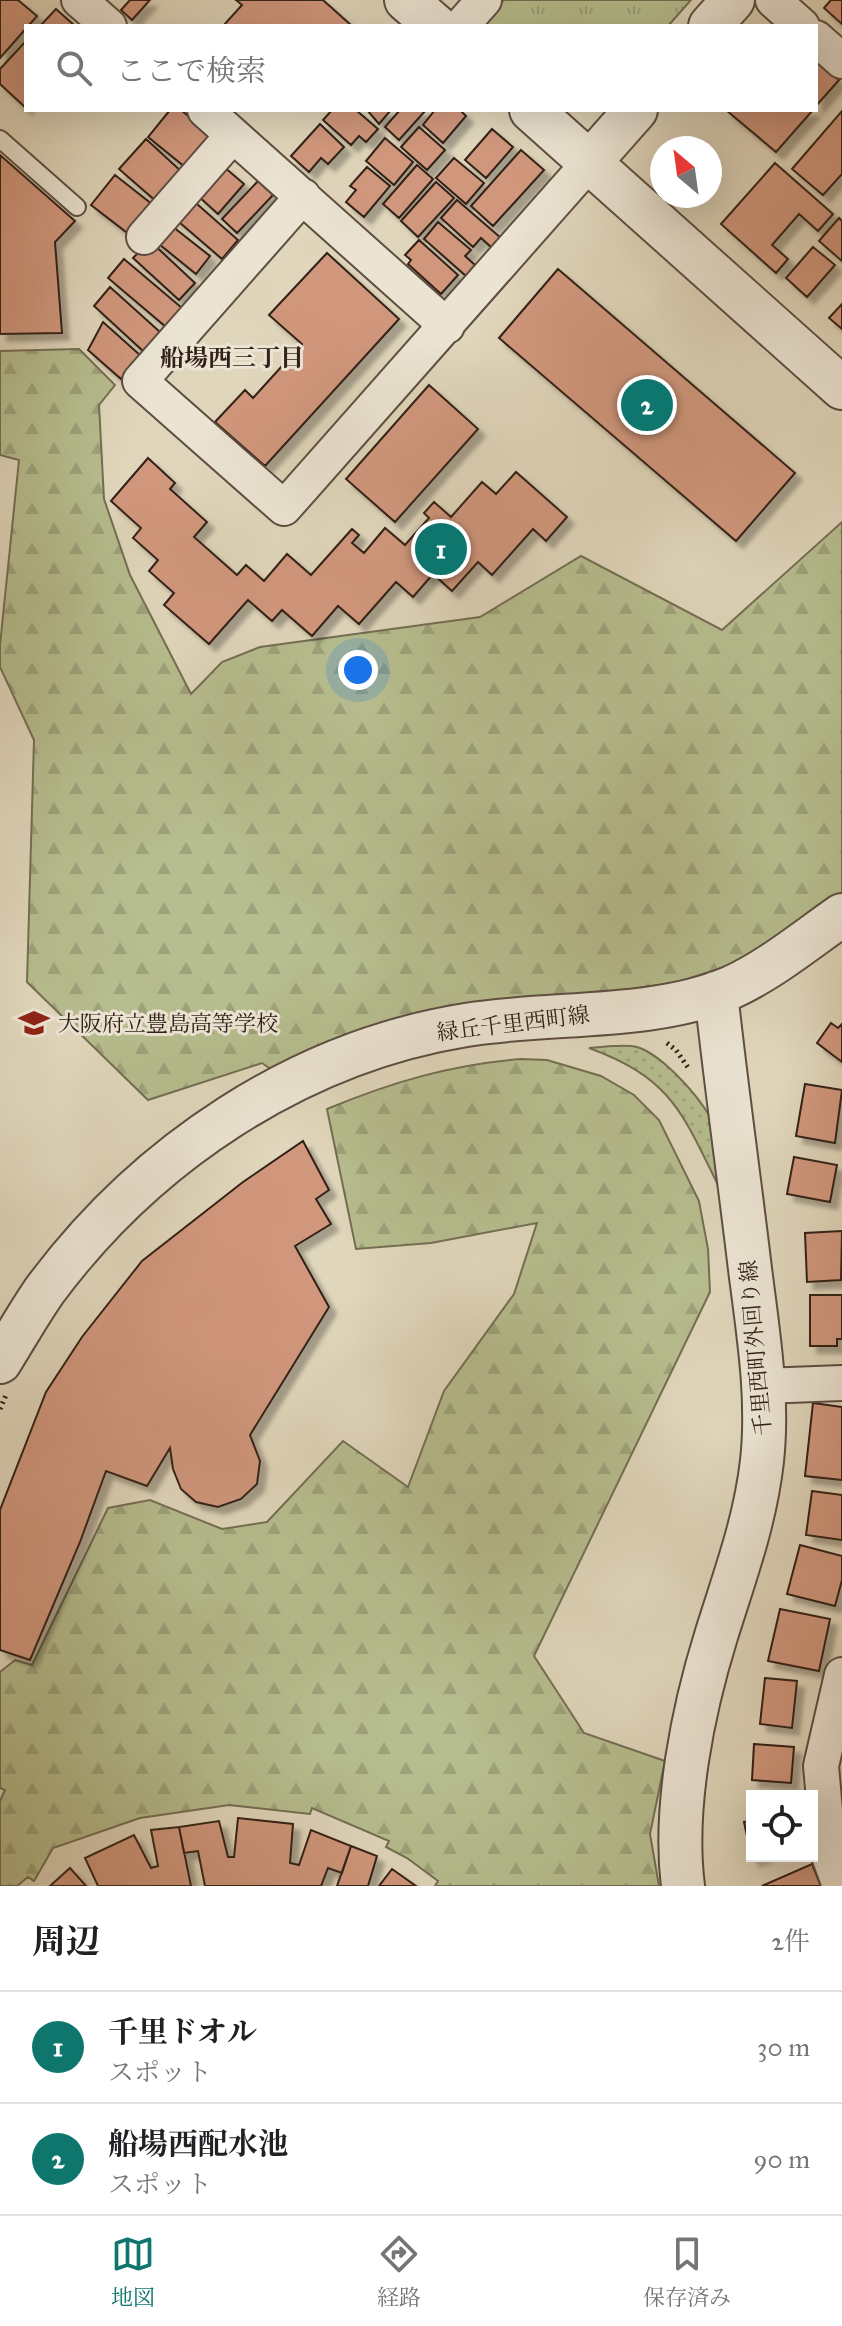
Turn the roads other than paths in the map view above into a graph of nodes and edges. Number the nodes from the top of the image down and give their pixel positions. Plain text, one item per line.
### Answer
1 (79, 0) edge
2 (406, 0) edge
3 (484, 0) edge
4 (733, 0) edge
5 (773, 0) edge
6 (107, 24) edge
7 (434, 24) edge
8 (463, 24) edge
9 (712, 24) edge
10 (800, 24) edge
11 (818, 40) edge
12 (842, 61) edge
13 (207, 112) edge
14 (533, 112) edge
15 (634, 112) edge
16 (233, 135) junction
17 (0, 139) edge
18 (590, 162) junction
19 (303, 196) junction
20 (77, 207) dead end
21 (144, 237) dead end
22 (447, 326) junction
23 (842, 388) edge
24 (842, 915) edge
25 (716, 993) junction
26 (4, 1376) edge
27 (842, 1383) edge
28 (763, 1386) junction
29 (842, 1675) edge
30 (831, 1765) edge
31 (683, 1886) edge
32 (840, 1886) edge

1 - 6 street
2 - 7 street
3 - 8 street
4 - 9 street
5 - 10 street
11 - 12 street
13 - 16 street
14 - 18 street
15 - 18 street
16 - 19 street
16 - 21 street
17 - 20 lane
18 - 22 street
18 - 23 street
19 - 22 street
19 - 22 street
24 - 25 street, 緑丘千里西町線
25 - 26 street, 緑丘千里西町線
25 - 28 street, 千里西町外回り線
27 - 28 street
28 - 31 street, 千里西町外回り線
29 - 30 street
30 - 32 street

